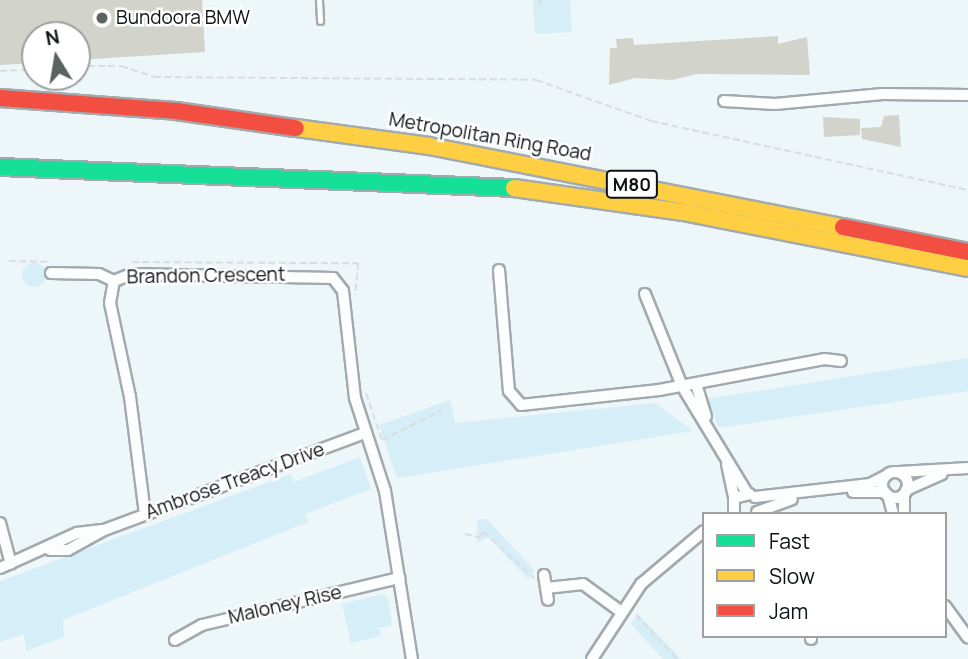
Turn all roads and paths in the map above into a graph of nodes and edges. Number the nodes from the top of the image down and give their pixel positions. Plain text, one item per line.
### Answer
1 (318, 0) edge
2 (539, 0) edge
3 (540, 5) dead end
4 (320, 21) dead end
5 (91, 66) edge
6 (21, 69) edge
7 (0, 71) edge
8 (968, 93) edge
9 (0, 98) edge
10 (724, 101) dead end
11 (0, 167) edge
12 (79, 170) junction
13 (0, 180) edge
14 (968, 190) edge
15 (968, 252) edge
16 (9, 261) dead end
17 (56, 262) dead end
18 (132, 262) dead end
19 (968, 268) edge
20 (499, 270) dead end
21 (51, 273) dead end
22 (114, 281) junction
23 (645, 294) dead end
24 (354, 300) dead end
25 (841, 361) dead end
26 (364, 380) dead end
27 (696, 384) junction
28 (682, 386) junction
29 (442, 410) dead end
30 (709, 426) junction
31 (365, 433) junction
32 (726, 458) junction
33 (968, 468) edge
34 (955, 470) junction
35 (899, 472) junction
36 (884, 477) junction
37 (905, 492) junction
38 (886, 494) junction
39 (751, 495) junction
40 (731, 508) edge
41 (756, 512) edge
42 (759, 512) edge
43 (892, 512) edge
44 (904, 512) edge
45 (145, 514) junction
46 (0, 523) edge
47 (465, 534) dead end
48 (700, 535) edge
49 (5, 566) edge
50 (544, 575) dead end
51 (399, 578) junction
52 (547, 594) junction
53 (947, 609) edge
54 (620, 611) junction
55 (636, 615) dead end
56 (968, 638) edge
57 (174, 640) dead end
58 (412, 659) edge
59 (592, 659) edge
60 (677, 659) edge

1 - 4 lane
2 - 3 path
5 - 14 path
6 - 7 path
8 - 10 street
9 - 15 highway, Metropolitan Ring Road / M80
11 - 12 highway, M80
12 - 13 highway
12 - 19 highway, M80
16 - 17 path
18 - 24 path
20 - 28 street
21 - 22 street
22 - 31 street, Brandon Crescent
22 - 45 street, Brandon Crescent
23 - 28 street
25 - 27 street
26 - 29 path
27 - 28 street
27 - 30 street
28 - 30 street
30 - 32 street
31 - 45 street, Ambrose Treacy Drive
31 - 51 street
32 - 39 street
32 - 40 street
33 - 34 street
34 - 35 street
34 - 37 street
35 - 36 street
35 - 37 street
36 - 38 street
36 - 39 street
37 - 38 street
37 - 44 street
38 - 42 street
38 - 43 street
39 - 40 street
39 - 41 street
45 - 49 street, Ambrose Treacy Drive
46 - 49 street
47 - 52 path
48 - 54 street
50 - 52 street
51 - 57 street, Maloney Rise
51 - 58 street
52 - 54 street
53 - 56 street
54 - 59 street
55 - 60 path

